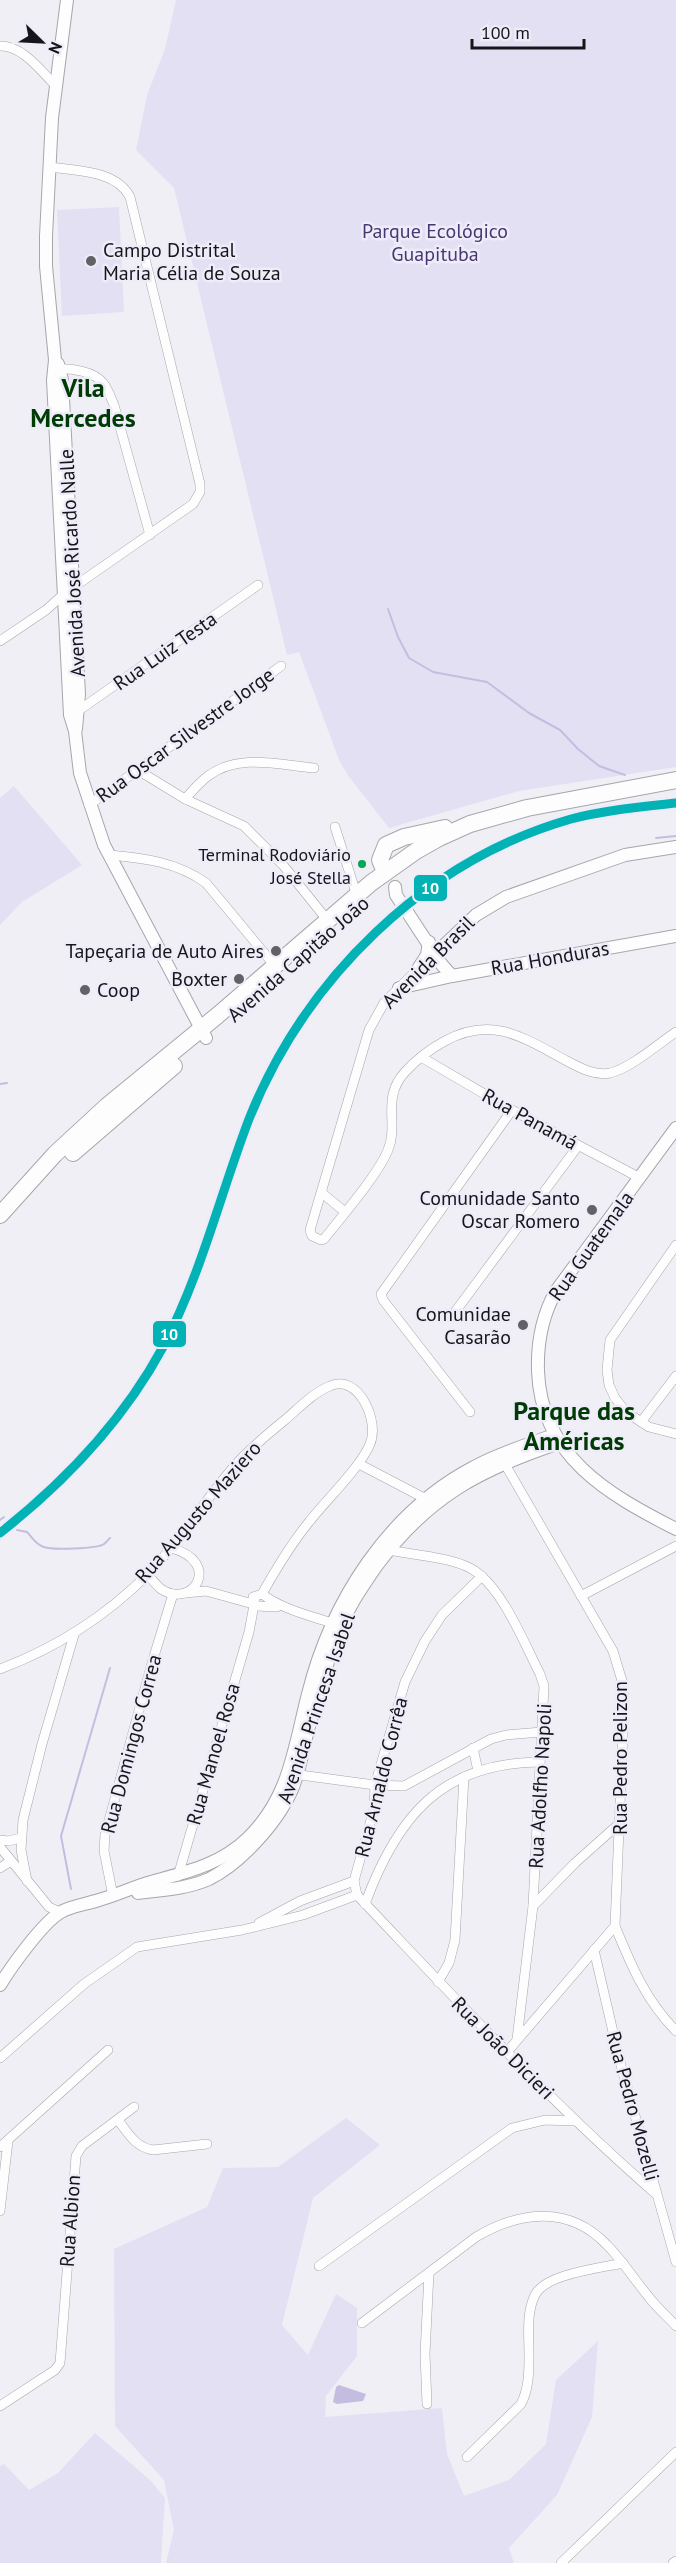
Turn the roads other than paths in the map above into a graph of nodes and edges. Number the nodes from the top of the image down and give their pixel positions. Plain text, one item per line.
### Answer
1 (67, 0) edge
2 (0, 46) edge
3 (56, 85) junction
4 (50, 167) junction
5 (56, 366) junction
6 (150, 535) junction
7 (258, 585) dead end
8 (69, 590) junction
9 (46, 610) junction
10 (70, 613) junction
11 (0, 641) edge
12 (282, 666) dead end
13 (74, 713) junction
14 (314, 768) dead end
15 (136, 769) junction
16 (676, 780) edge
17 (185, 799) junction
18 (89, 805) junction
19 (497, 818) junction
20 (470, 824) junction
21 (335, 826) dead end
22 (414, 835) junction
23 (433, 846) junction
24 (676, 847) edge
25 (109, 855) junction
26 (393, 886) junction
27 (357, 896) junction
28 (328, 921) junction
29 (676, 936) edge
30 (431, 941) junction
31 (275, 966) junction
32 (418, 969) joint
33 (452, 976) junction
34 (399, 988) junction
35 (676, 1032) edge
36 (203, 1033) junction
37 (421, 1057) junction
38 (512, 1110) junction
39 (110, 1112) junction
40 (676, 1128) edge
41 (578, 1146) junction
42 (640, 1178) junction
43 (322, 1193) junction
44 (345, 1212) junction
45 (0, 1215) edge
46 (0, 1230) edge
47 (676, 1245) edge
48 (452, 1316) dead end
49 (676, 1376) edge
50 (470, 1412) dead end
51 (641, 1422) junction
52 (676, 1434) edge
53 (556, 1439) junction
54 (502, 1458) junction
55 (359, 1464) junction
56 (426, 1498) junction
57 (676, 1529) edge
58 (676, 1546) edge
59 (171, 1548) junction
60 (389, 1550) junction
61 (148, 1575) junction
62 (199, 1576) junction
63 (482, 1576) junction
64 (206, 1591) junction
65 (185, 1593) junction
66 (173, 1594) junction
67 (581, 1596) junction
68 (260, 1601) junction
69 (336, 1625) junction
70 (74, 1635) junction
71 (0, 1668) edge
72 (542, 1732) junction
73 (473, 1748) junction
74 (540, 1762) junction
75 (440, 1767) junction
76 (478, 1771) junction
77 (293, 1774) junction
78 (464, 1778) junction
79 (375, 1785) junction
80 (447, 1786) junction
81 (621, 1822) junction
82 (21, 1838) junction
83 (0, 1840) edge
84 (0, 1847) edge
85 (11, 1861) junction
86 (0, 1868) edge
87 (178, 1876) junction
88 (27, 1881) junction
89 (354, 1881) junction
90 (357, 1895) junction
91 (112, 1896) junction
92 (365, 1904) junction
93 (533, 1906) junction
94 (60, 1912) junction
95 (615, 1926) junction
96 (252, 1927) junction
97 (594, 1950) junction
98 (438, 1982) junction
99 (0, 1985) edge
100 (676, 2031) edge
101 (517, 2039) junction
102 (108, 2050) dead end
103 (507, 2052) junction
104 (0, 2058) edge
105 (134, 2107) dead end
106 (118, 2120) junction
107 (575, 2121) junction
108 (4, 2144) edge
109 (207, 2144) dead end
110 (656, 2194) junction
111 (0, 2211) edge
112 (676, 2262) edge
113 (623, 2263) junction
114 (319, 2266) dead end
115 (429, 2273) junction
116 (362, 2323) dead end
117 (676, 2326) edge
118 (427, 2403) dead end
119 (0, 2405) edge
120 (676, 2452) edge
121 (467, 2457) dead end
122 (561, 2563) edge

1 - 3 main road, Avenida José Ricardo Nalle
2 - 3 street
3 - 4 main road, Avenida José Ricardo Nalle
4 - 5 main road, Avenida José Ricardo Nalle
4 - 6 street
5 - 6 street
5 - 8 main road, Avenida José Ricardo Nalle
6 - 8 street
7 - 13 street, Rua Luiz Testa
8 - 9 street
8 - 10 main road, Avenida José Ricardo Nalle
9 - 10 street
9 - 11 street
10 - 13 main road, Avenida José Ricardo Nalle
12 - 15 street, Rua Oscar Silvestre Jorge
13 - 18 main road, Avenida José Ricardo Nalle
14 - 17 street
15 - 17 street
15 - 18 street, Rua Oscar Silvestre Jorge
16 - 19 highway, Avenida Capitão João
17 - 28 street
18 - 25 main road, Avenida José Ricardo Nalle
19 - 20 highway, Avenida Capitão João
19 - 23 highway, Avenida Capitão João
20 - 22 highway
20 - 23 highway, Avenida Capitão João
21 - 27 street
22 - 23 highway
22 - 26 highway
23 - 26 highway, Avenida Capitão João
24 - 30 main road, Avenida Brasil
25 - 31 street
25 - 36 main road, Avenida José Ricardo Nalle
26 - 27 highway, Avenida Capitão João
26 - 30 main road
26 - 36 highway, Avenida Capitão João
27 - 28 highway, Avenida Capitão João
28 - 31 highway, Avenida Capitão João
29 - 33 main road, Rua Honduras
30 - 32 main road
30 - 33 main road
31 - 36 highway, Avenida Capitão João
32 - 34 street, Avenida Brasil
33 - 34 main road, Rua Honduras
34 - 43 street, Avenida Brasil
35 - 37 street
36 - 39 highway, Avenida Capitão João
37 - 38 street, Rua Panamá
37 - 44 street
38 - 41 street, Rua Panamá
38 - 50 street
39 - 45 highway
39 - 46 highway
40 - 42 main road, Rua Guatemala
41 - 42 street, Rua Panamá
41 - 48 street
42 - 53 main road, Rua Guatemala
43 - 44 street
43 - 44 street, Avenida Brasil
47 - 51 street
49 - 51 street
51 - 52 street
53 - 54 main road, Avenida Princesa Isabel
53 - 57 main road, Rua Guatemala
54 - 56 main road, Avenida Princesa Isabel
54 - 60 main road, Avenida Princesa Isabel
54 - 67 street, Rua Pedro Pelizon
55 - 56 street
55 - 59 street, Rua Augusto Maziero
55 - 68 street, Rua Manoel Rosa
56 - 69 main road, Avenida Princesa Isabel
58 - 67 street
59 - 61 street, Rua Augusto Maziero
59 - 62 street
60 - 63 street, Rua Adolfho Napoli
60 - 69 main road, Avenida Princesa Isabel
61 - 66 street
61 - 70 street, Rua Augusto Maziero
62 - 64 street
62 - 65 street
63 - 72 street, Rua Adolfho Napoli
63 - 79 street, Rua Arnaldo Corrêa
64 - 65 street
64 - 68 street
65 - 66 street
66 - 91 street, Rua Domingos Correa
67 - 81 street, Rua Pedro Pelizon
68 - 69 street
68 - 87 street, Rua Manoel Rosa
69 - 77 main road, Avenida Princesa Isabel
70 - 71 street, Rua Augusto Maziero
70 - 82 street
72 - 73 street
72 - 74 street, Rua Adolfho Napoli
73 - 75 street
73 - 76 street
74 - 76 street
74 - 93 street, Rua Adolfho Napoli
75 - 79 street
75 - 80 street
76 - 78 street
77 - 79 street
77 - 87 main road, Avenida Princesa Isabel
77 - 91 main road, Avenida Princesa Isabel
78 - 80 street
78 - 98 street
79 - 89 street, Rua Arnaldo Corrêa
80 - 92 street
81 - 93 street
81 - 95 street, Rua Pedro Pelizon
82 - 83 street
82 - 88 street
84 - 85 street
85 - 86 street
85 - 88 street
87 - 91 main road, Avenida Princesa Isabel
88 - 94 street
89 - 90 street, Rua Arnaldo Corrêa
89 - 96 street
90 - 92 street, Rua João Dicieri
90 - 96 street
91 - 94 main road, Avenida Princesa Isabel
92 - 98 street, Rua João Dicieri
93 - 101 street, Rua Adolfho Napoli
94 - 99 main road, Avenida Princesa Isabel
95 - 97 street
95 - 100 street
96 - 104 street
97 - 101 street
97 - 110 street, Rua Pedro Mozelli
98 - 103 street, Rua João Dicieri
101 - 103 street
102 - 108 street
103 - 107 street, Rua João Dicieri
105 - 106 street, Rua Albion
106 - 109 street
106 - 119 street, Rua Albion
107 - 110 street, Rua João Dicieri
107 - 114 street
108 - 111 street
110 - 112 street, Rua Pedro Mozelli
113 - 115 street
113 - 117 street
113 - 121 street
115 - 116 street
115 - 118 street
120 - 122 street

